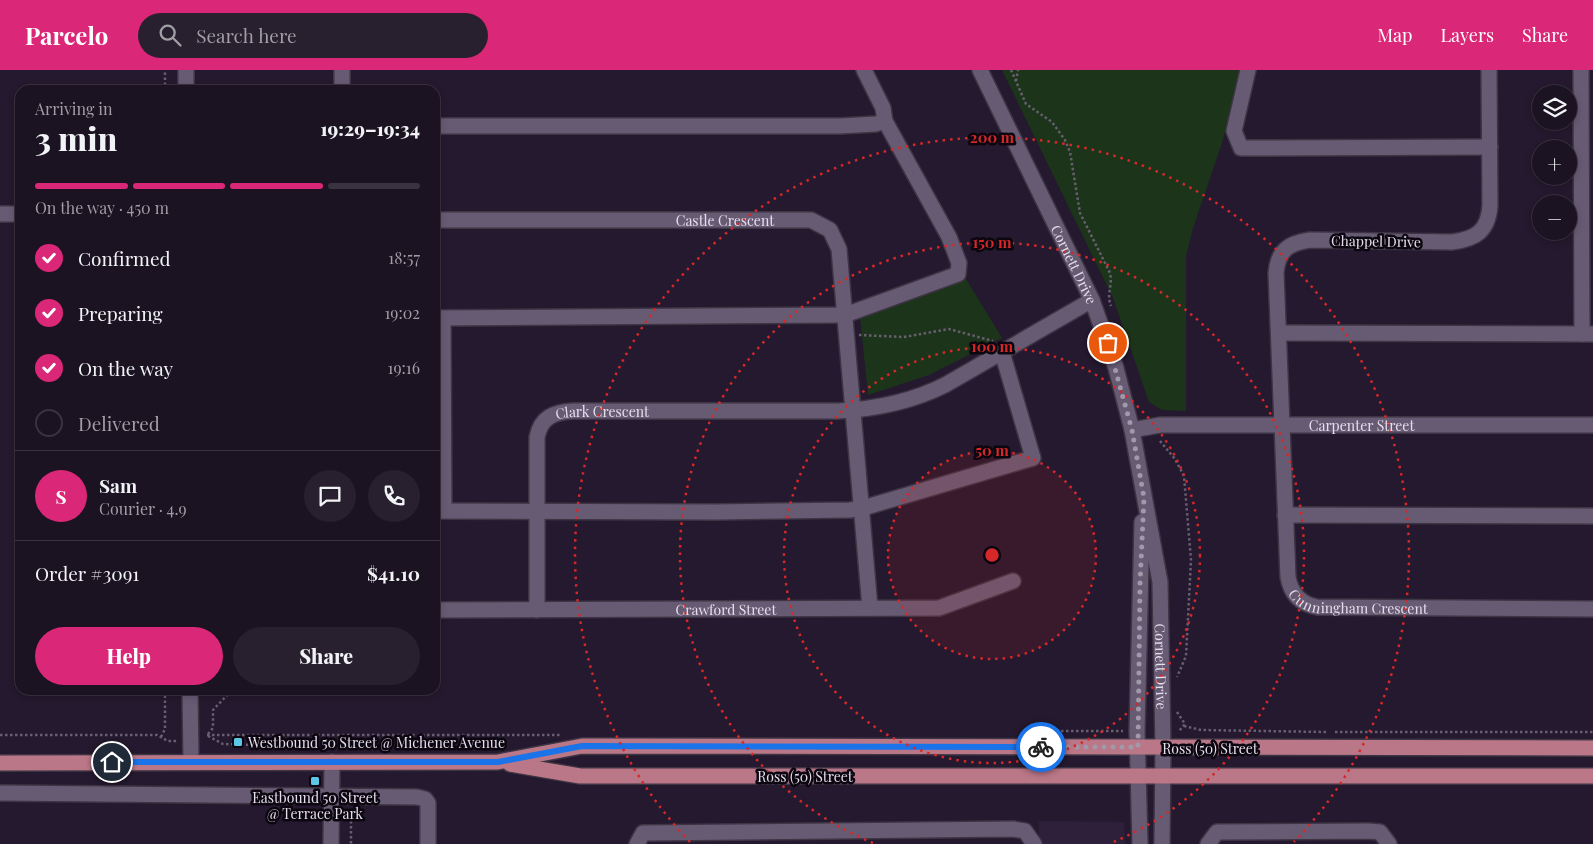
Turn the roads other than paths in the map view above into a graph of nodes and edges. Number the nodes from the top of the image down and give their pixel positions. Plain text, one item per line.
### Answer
1 (186, 70) edge
2 (342, 70) edge
3 (864, 70) edge
4 (980, 70) edge
5 (1248, 70) edge
6 (1489, 70) edge
7 (1581, 70) edge
8 (186, 85) edge
9 (342, 85) edge
10 (885, 121) junction
11 (440, 126) edge
12 (1490, 148) junction
13 (0, 214) edge
14 (15, 214) edge
15 (440, 220) edge
16 (1092, 300) junction
17 (845, 315) junction
18 (440, 318) edge
19 (1280, 333) junction
20 (1588, 334) edge
21 (1006, 349) junction
22 (854, 410) junction
23 (1282, 424) junction
24 (1593, 424) edge
25 (1132, 430) junction
26 (1144, 498) junction
27 (863, 508) junction
28 (440, 511) edge
29 (538, 511) junction
30 (1285, 515) junction
31 (1593, 516) edge
32 (1013, 582) dead end
33 (870, 608) junction
34 (1593, 608) edge
35 (440, 610) edge
36 (537, 610) junction
37 (190, 695) edge
38 (1138, 747) junction
39 (1163, 748) junction
40 (1593, 748) edge
41 (191, 762) junction
42 (332, 762) junction
43 (498, 762) junction
44 (0, 763) edge
45 (1138, 776) junction
46 (1163, 776) junction
47 (1593, 776) edge
48 (0, 793) edge
49 (332, 796) junction
50 (842, 837) edge
51 (331, 844) edge
52 (428, 844) edge
53 (637, 844) edge
54 (1034, 844) edge
55 (1140, 844) edge
56 (1162, 844) edge
57 (1208, 844) edge
58 (1389, 844) edge

1 - 8 street
2 - 9 street
3 - 10 street
4 - 16 street, Cornett Drive
5 - 12 street
6 - 12 street, Chappel Drive
7 - 20 street
10 - 11 street
10 - 17 street
12 - 19 street, Chappel Drive
13 - 14 street
15 - 17 street, Castle Crescent
16 - 21 street, Clark Crescent
16 - 25 street, Cornett Drive
17 - 18 street
17 - 22 street, Castle Crescent
19 - 20 street
19 - 23 street, Chappel Drive
21 - 22 street, Clark Crescent
21 - 27 street
22 - 27 street
22 - 29 street, Clark Crescent
23 - 24 street, Carpenter Street
23 - 25 street, Carpenter Street
23 - 30 street, Cunningham Crescent
25 - 26 street, Cornett Drive
26 - 38 street, Cornett Drive
26 - 39 street, Cornett Drive
27 - 29 street
27 - 33 street
28 - 29 street
29 - 36 street, Clark Crescent
30 - 31 street
30 - 34 street, Cunningham Crescent
32 - 33 street, Crawford Street
33 - 36 street, Crawford Street
35 - 36 street, Crawford Street
37 - 41 street
38 - 39 main road, Ross (50) Street
38 - 43 main road, Ross (50) Street
38 - 45 street, Cornett Drive
39 - 40 main road, Ross (50) Street
39 - 46 street, Cornett Drive
41 - 42 main road, Ross (50) Street
41 - 44 main road, Ross (50) Street
42 - 43 main road, Ross (50) Street
42 - 49 street
43 - 45 main road, Ross (50) Street
45 - 46 main road, Ross (50) Street
45 - 55 street, Cornett Drive
46 - 47 main road, Ross (50) Street
46 - 56 street, Cornett Drive
48 - 49 street
49 - 51 street
49 - 52 street
50 - 53 street
50 - 54 street
57 - 58 street

